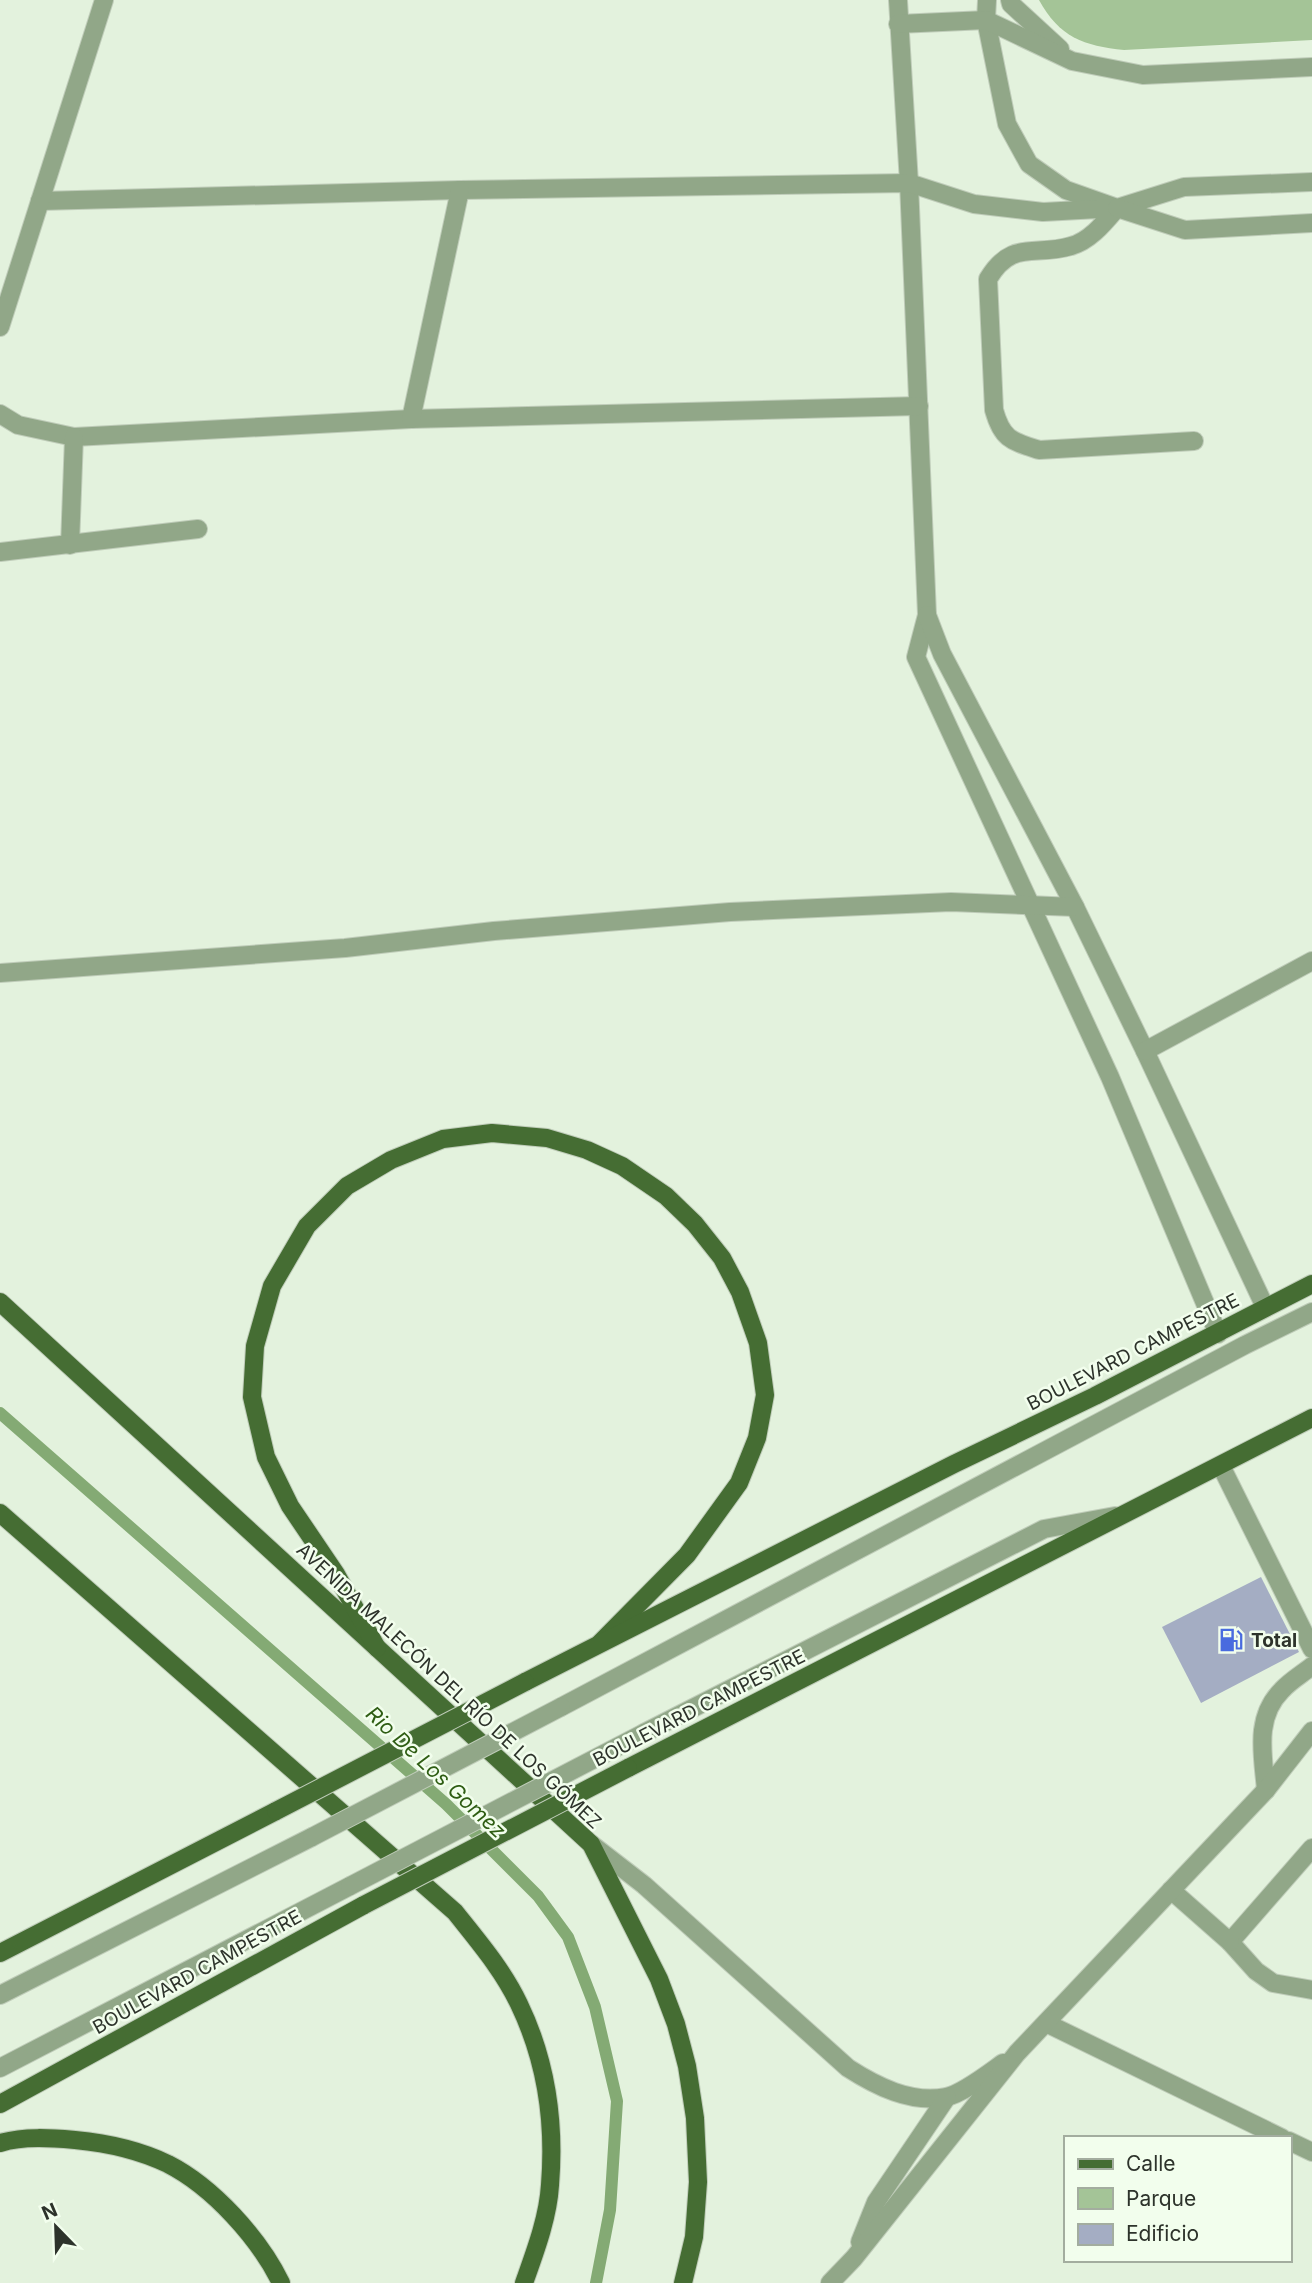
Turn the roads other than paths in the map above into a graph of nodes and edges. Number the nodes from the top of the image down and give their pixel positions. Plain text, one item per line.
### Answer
1 (104, 0) edge
2 (898, 0) edge
3 (987, 0) edge
4 (1011, 1) edge
5 (986, 20) junction
6 (898, 24) junction
7 (1072, 61) junction
8 (1312, 67) edge
9 (1312, 182) edge
10 (909, 183) junction
11 (460, 190) junction
12 (40, 201) junction
13 (1117, 208) junction
14 (1312, 223) edge
15 (0, 327) edge
16 (919, 406) junction
17 (0, 414) edge
18 (411, 419) junction
19 (74, 437) junction
20 (1194, 441) dead end
21 (198, 529) dead end
22 (69, 545) junction
23 (0, 552) edge
24 (927, 615) junction
25 (1004, 774) junction
26 (976, 787) junction
27 (1030, 904) junction
28 (1075, 907) junction
29 (1312, 961) edge
30 (0, 973) edge
31 (1145, 1051) junction
32 (1312, 1284) edge
33 (0, 1303) edge
34 (1265, 1307) junction
35 (1312, 1312) edge
36 (1218, 1334) junction
37 (1312, 1418) edge
38 (1221, 1466) junction
39 (1123, 1514) junction
40 (4, 1517) edge
41 (600, 1643) junction
42 (377, 1647) junction
43 (1312, 1649) edge
44 (1312, 1666) edge
45 (1312, 1731) edge
46 (1266, 1790) junction
47 (591, 1844) junction
48 (1312, 1848) edge
49 (1171, 1891) junction
50 (1230, 1942) junction
51 (2, 1947) edge
52 (1312, 1990) edge
53 (0, 1995) edge
54 (1046, 2023) junction
55 (1017, 2053) junction
56 (0, 2068) edge
57 (947, 2097) junction
58 (0, 2104) edge
59 (1278, 2136) edge
60 (1291, 2142) edge
61 (0, 2143) edge
62 (1312, 2152) edge
63 (854, 2259) junction
64 (281, 2283) edge
65 (524, 2283) edge
66 (683, 2283) edge
67 (830, 2283) edge

1 - 12 street
2 - 6 street
3 - 5 street
4 - 7 street
5 - 6 street
5 - 7 street
5 - 13 street
6 - 10 street
7 - 8 street
9 - 13 street
10 - 11 street
10 - 13 street
10 - 16 street
11 - 12 street
11 - 18 street
12 - 15 street
13 - 14 street
13 - 20 street
16 - 18 street
16 - 24 street
17 - 19 street
18 - 19 street
19 - 22 street
21 - 22 street
22 - 23 street
24 - 25 street
24 - 26 street
25 - 26 street
25 - 28 street
26 - 27 street
27 - 28 street
27 - 30 street
27 - 36 street
28 - 31 street
29 - 31 street
31 - 34 street
32 - 34 main road, BOULEVARD CAMPESTRE
33 - 42 main road, AVENIDA MALECÓN DEL RÍO DE LOS GÓMEZ
34 - 36 main road, BOULEVARD CAMPESTRE
35 - 53 street, bridge
36 - 41 main road, BOULEVARD CAMPESTRE
37 - 38 main road, BOULEVARD CAMPESTRE
38 - 39 main road, BOULEVARD CAMPESTRE
38 - 43 street
39 - 56 street, bridge
39 - 58 main road, BOULEVARD CAMPESTRE, bridge
40 - 65 main road
41 - 42 main road
41 - 51 main road, BOULEVARD CAMPESTRE, bridge
42 - 47 main road, AVENIDA MALECÓN DEL RÍO DE LOS GÓMEZ
44 - 46 street
45 - 46 street
46 - 49 street
47 - 57 street
47 - 66 main road, AVENIDA MALECÓN DEL RÍO DE LOS GÓMEZ
48 - 50 street
49 - 50 street
49 - 54 street
50 - 52 street
54 - 55 street
54 - 59 street
55 - 57 street
55 - 63 street
57 - 63 street
60 - 62 street
61 - 64 main road
63 - 67 street

